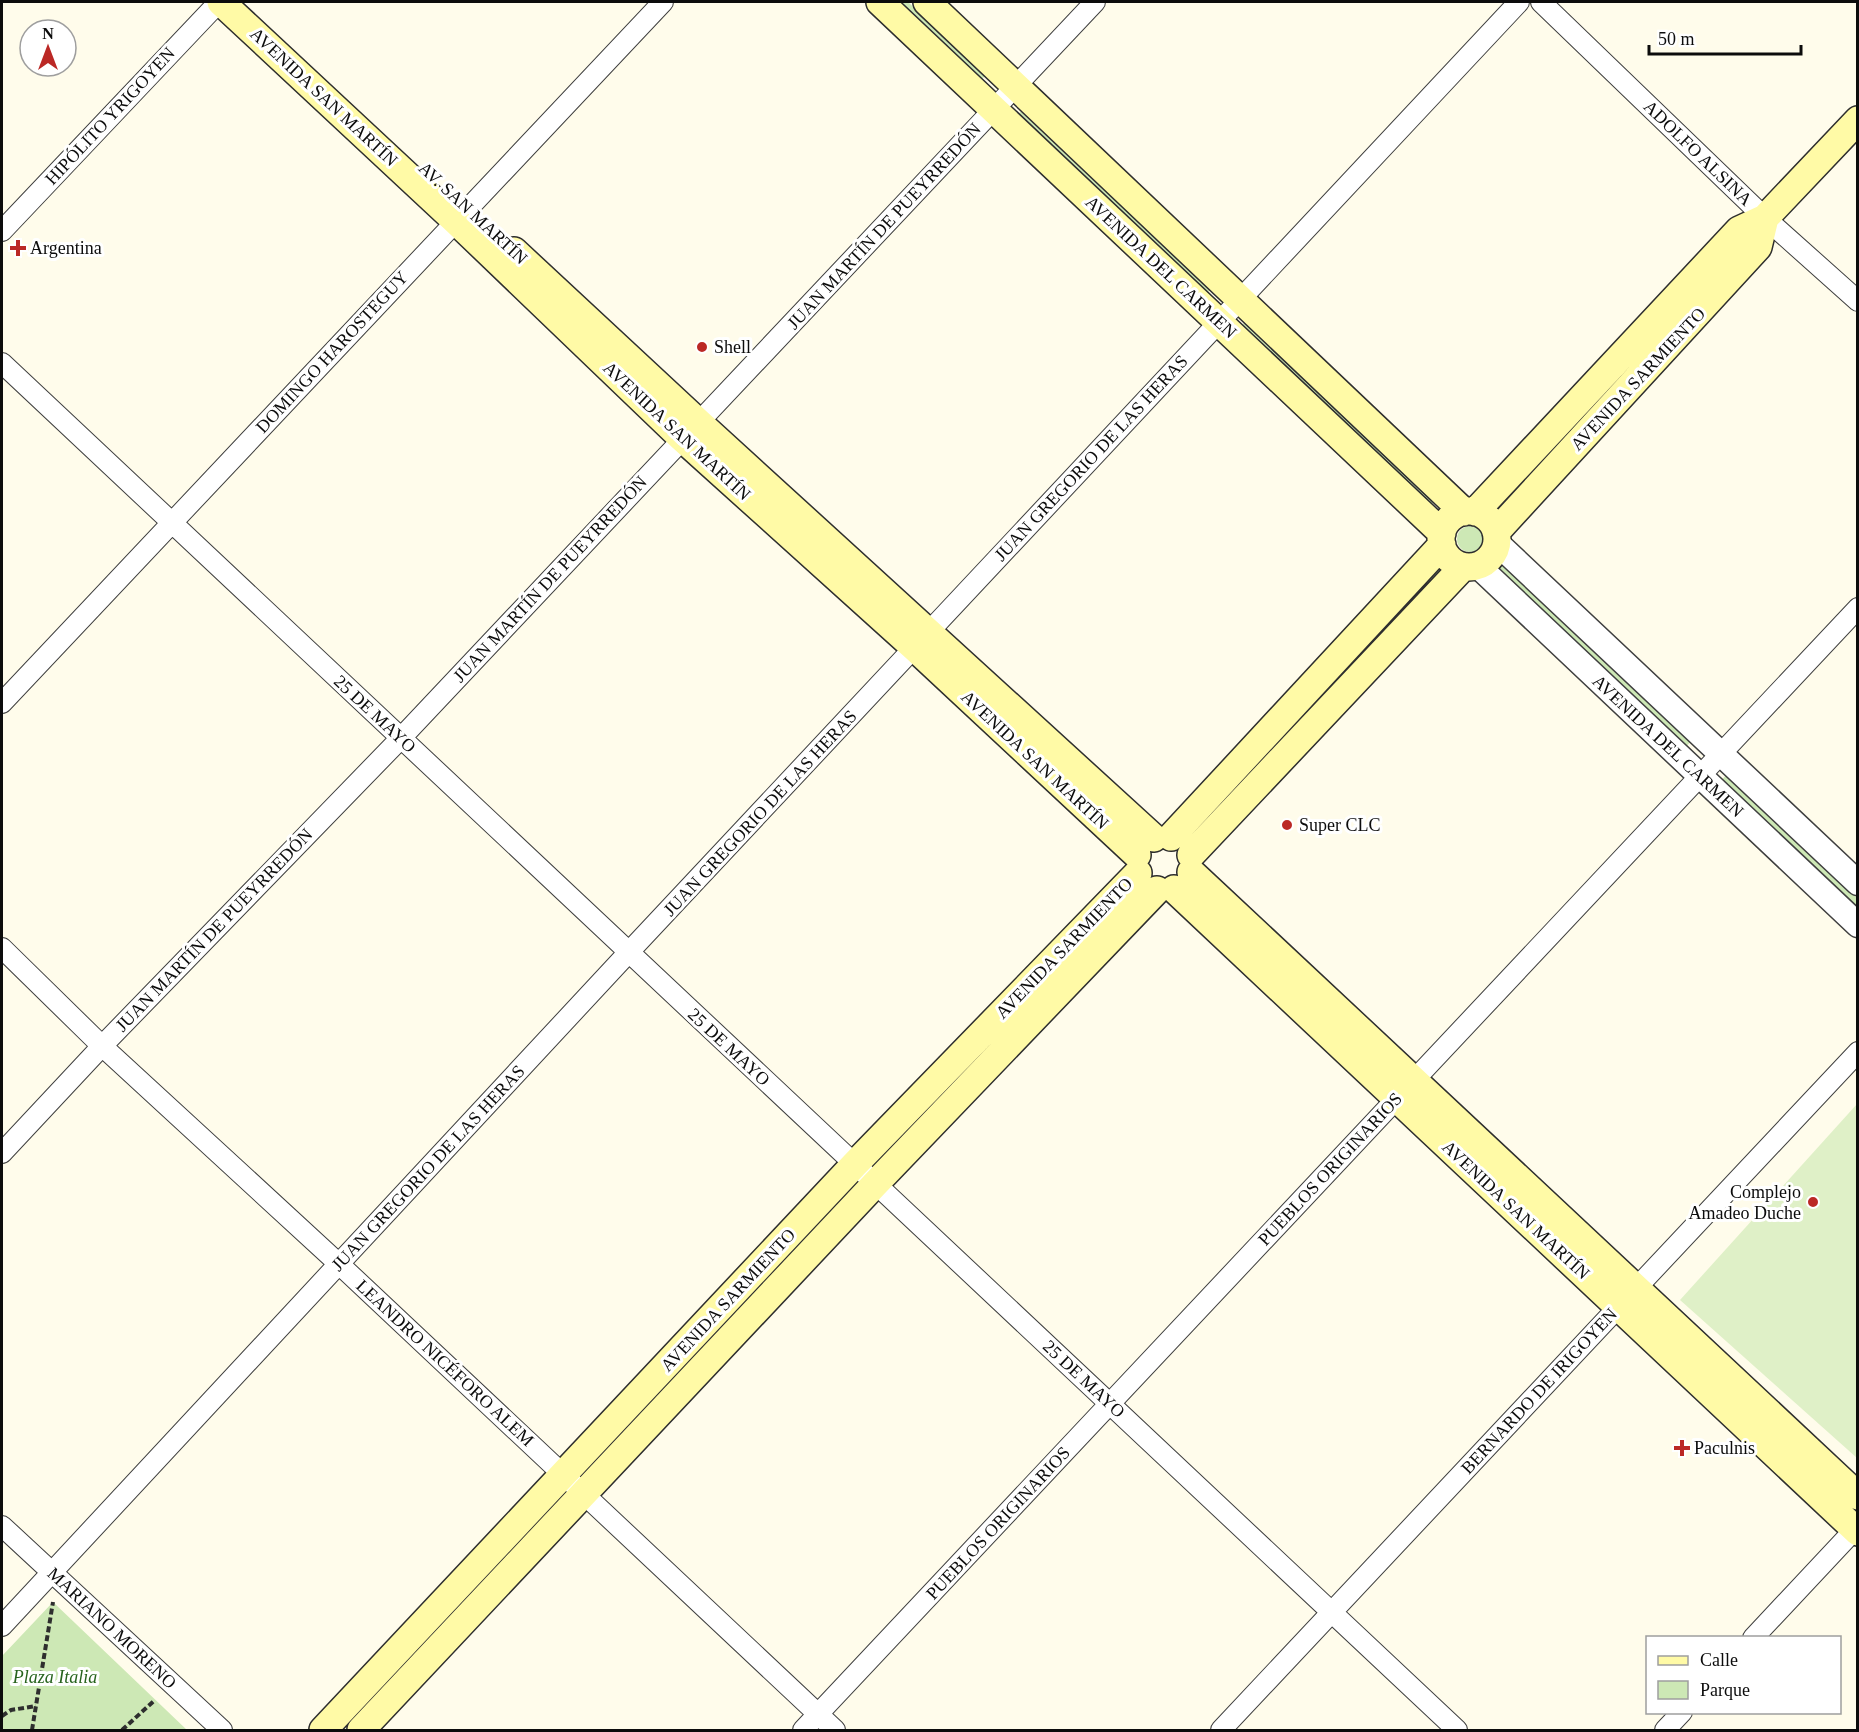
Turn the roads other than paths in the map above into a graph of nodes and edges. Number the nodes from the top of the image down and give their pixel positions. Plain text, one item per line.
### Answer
1 (220, 2) edge
2 (248, 2) edge
3 (663, 2) edge
4 (880, 2) edge
5 (927, 2) edge
6 (1095, 2) edge
7 (1520, 2) edge
8 (1541, 2) edge
9 (1017, 85) junction
10 (994, 109) junction
11 (1857, 120) edge
12 (463, 215) junction
13 (1765, 218) junction
14 (2, 231) edge
15 (1240, 298) junction
16 (1857, 301) edge
17 (1219, 321) junction
18 (2, 363) edge
19 (691, 431) junction
20 (1469, 512) junction
21 (171, 522) junction
22 (1497, 538) junction
23 (1442, 539) junction
24 (1471, 566) junction
25 (1857, 608) edge
26 (922, 640) junction
27 (2, 703) edge
28 (401, 738) junction
29 (1721, 753) junction
30 (1700, 776) junction
31 (1164, 864) junction
32 (1857, 883) edge
33 (1857, 925) edge
34 (2, 948) edge
35 (628, 953) junction
36 (102, 1046) junction
37 (1857, 1052) edge
38 (1406, 1089) junction
39 (2, 1153) edge
40 (855, 1164) junction
41 (875, 1184) junction
42 (339, 1264) junction
43 (1627, 1298) junction
44 (1110, 1404) junction
45 (564, 1474) junction
46 (584, 1494) junction
47 (1857, 1496) edge
48 (2, 1526) edge
49 (1856, 1529) edge
50 (52, 1573) junction
51 (1332, 1612) junction
52 (2, 1626) edge
53 (1755, 1636) edge
54 (1681, 1714) edge
55 (818, 1715) junction
56 (222, 1731) edge
57 (323, 1731) edge
58 (361, 1731) edge
59 (803, 1731) edge
60 (835, 1731) edge
61 (1221, 1731) edge
62 (1457, 1731) edge
63 (1665, 1731) edge

1 - 12 main road, AVENIDA SAN MARTÍN
1 - 14 street, HIPÓLITO YRIGOYEN
2 - 12 main road, AV. SAN MARTÍN
3 - 12 street, DOMINGO HAROSTEGUY
4 - 10 main road, AVENIDA DEL CARMEN
5 - 9 main road, AVENIDA DEL CARMEN
6 - 9 street, JUAN MARTÍN DE PUEYRREDÓN
7 - 15 street, JUAN GREGORIO DE LAS HERAS
8 - 13 street, ADOLFO ALSINA
9 - 10 street, JUAN MARTÍN DE PUEYRREDÓN
9 - 15 main road, AVENIDA DEL CARMEN
10 - 17 main road, AVENIDA DEL CARMEN
10 - 19 street, JUAN MARTÍN DE PUEYRREDÓN
11 - 13 main road, AVENIDA SARMIENTO
12 - 19 main road, AVENIDA SAN MARTÍN
12 - 21 street, DOMINGO HAROSTEGUY
13 - 16 street, ADOLFO ALSINA
13 - 20 main road, AVENIDA SARMIENTO
13 - 22 main road, AVENIDA SARMIENTO
15 - 17 street, JUAN GREGORIO DE LAS HERAS
15 - 20 main road, AVENIDA DEL CARMEN
17 - 23 main road, AVENIDA DEL CARMEN
17 - 26 street, JUAN GREGORIO DE LAS HERAS
18 - 21 street, 25 DE MAYO
19 - 26 main road, AVENIDA SAN MARTÍN
19 - 28 street, JUAN MARTÍN DE PUEYRREDÓN
20 - 22 main road
20 - 23 main road
21 - 27 street, DOMINGO HAROSTEGUY
21 - 28 street, 25 DE MAYO
22 - 24 main road
22 - 29 street, AVENIDA DEL CARMEN
23 - 24 main road
23 - 31 main road, AVENIDA SARMIENTO
24 - 30 street, AVENIDA DEL CARMEN
24 - 31 main road, AVENIDA SARMIENTO
25 - 29 street, PUEBLOS ORIGINARIOS
26 - 31 main road, AVENIDA SAN MARTÍN
26 - 35 street, JUAN GREGORIO DE LAS HERAS
28 - 35 street, 25 DE MAYO
28 - 36 street, JUAN MARTÍN DE PUEYRREDÓN
29 - 30 street, PUEBLOS ORIGINARIOS
29 - 32 street, AVENIDA DEL CARMEN
30 - 33 street, AVENIDA DEL CARMEN
30 - 38 street, PUEBLOS ORIGINARIOS
31 - 38 main road, AVENIDA SAN MARTÍN
31 - 40 main road, AVENIDA SARMIENTO
31 - 41 main road, AVENIDA SARMIENTO
34 - 36 street, LEANDRO NICÉFORO ALEM
35 - 40 street, 25 DE MAYO
35 - 42 street, JUAN GREGORIO DE LAS HERAS
36 - 39 street, JUAN MARTÍN DE PUEYRREDÓN
36 - 42 street, LEANDRO NICÉFORO ALEM
37 - 43 street, BERNARDO DE IRIGOYEN
38 - 43 main road, AVENIDA SAN MARTÍN
38 - 44 street, PUEBLOS ORIGINARIOS
40 - 41 street, 25 DE MAYO
40 - 45 main road, AVENIDA SARMIENTO
41 - 44 street, 25 DE MAYO
41 - 46 main road, AVENIDA SARMIENTO
42 - 45 street, LEANDRO NICÉFORO ALEM
42 - 50 street, JUAN GREGORIO DE LAS HERAS
43 - 47 main road, AVENIDA SAN MARTÍN
43 - 49 main road, AVENIDA SAN MARTÍN
43 - 51 street, BERNARDO DE IRIGOYEN
44 - 51 street, 25 DE MAYO
44 - 55 street, PUEBLOS ORIGINARIOS
45 - 46 street, LEANDRO NICÉFORO ALEM
45 - 57 main road, AVENIDA SARMIENTO
46 - 55 street, LEANDRO NICÉFORO ALEM
46 - 58 main road, AVENIDA SARMIENTO
48 - 50 street, MARIANO MORENO
49 - 53 street
50 - 52 street, JUAN GREGORIO DE LAS HERAS
50 - 56 street, MARIANO MORENO
51 - 61 street, BERNARDO DE IRIGOYEN
51 - 62 street, 25 DE MAYO
54 - 63 street
55 - 59 street, PUEBLOS ORIGINARIOS
55 - 60 street, LEANDRO NICÉFORO ALEM

